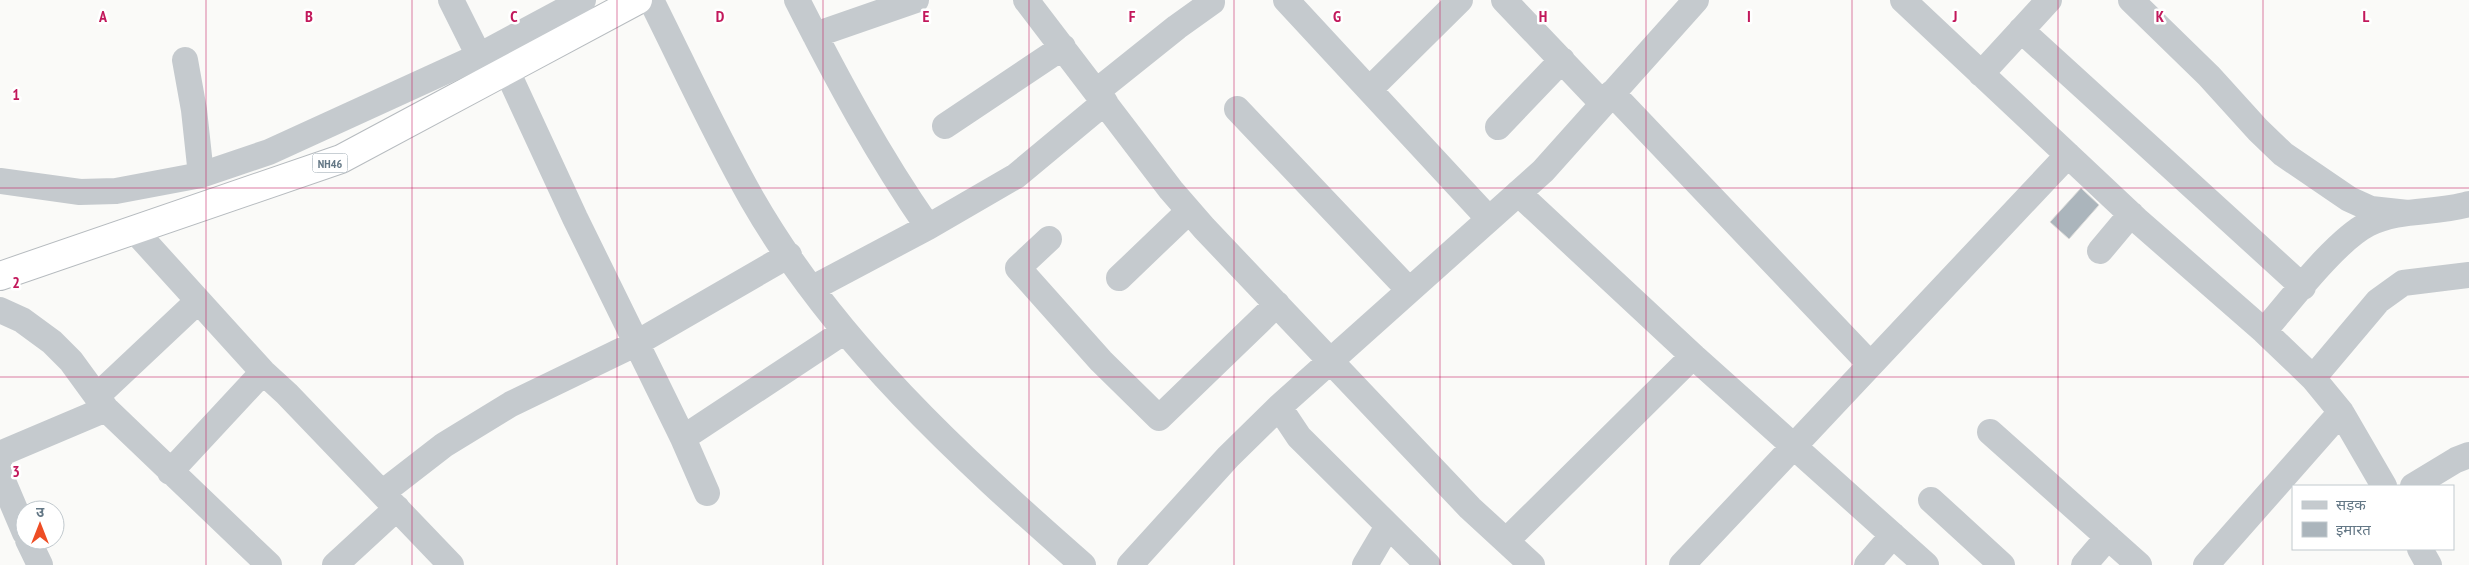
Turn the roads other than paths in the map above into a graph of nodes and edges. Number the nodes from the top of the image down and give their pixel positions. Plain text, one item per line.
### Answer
1 (451, 0) edge
2 (583, 0) edge
3 (638, 0) edge
4 (651, 0) edge
5 (798, 0) edge
6 (916, 0) edge
7 (1026, 0) edge
8 (1286, 0) edge
9 (1460, 0) edge
10 (1504, 0) edge
11 (1696, 0) edge
12 (1903, 0) edge
13 (2049, 0) edge
14 (2131, 0) edge
15 (1212, 2) dead end
16 (2021, 30) junction
17 (815, 35) junction
18 (1063, 46) junction
19 (479, 56) junction
20 (185, 60) dead end
21 (1562, 60) junction
22 (507, 71) junction
23 (1980, 74) junction
24 (1370, 89) junction
25 (1101, 97) junction
26 (1608, 99) junction
27 (1237, 109) dead end
28 (945, 126) dead end
29 (1498, 127) dead end
30 (2068, 155) junction
31 (201, 175) junction
32 (0, 181) edge
33 (1518, 193) junction
34 (2469, 204) edge
35 (1189, 210) junction
36 (2408, 213) junction
37 (2131, 214) junction
38 (1489, 219) junction
39 (928, 227) junction
40 (135, 230) junction
41 (1049, 239) dead end
42 (2100, 251) dead end
43 (789, 255) junction
44 (2469, 275) edge
45 (0, 276) edge
46 (1119, 278) dead end
47 (2303, 287) junction
48 (813, 288) junction
49 (1409, 290) junction
50 (198, 301) junction
51 (1277, 304) junction
52 (0, 310) edge
53 (845, 331) junction
54 (2264, 331) junction
55 (635, 344) junction
56 (1693, 356) junction
57 (1331, 359) junction
58 (1870, 364) junction
59 (263, 372) junction
60 (2313, 378) junction
61 (101, 403) junction
62 (1279, 407) junction
63 (2341, 412) junction
64 (1990, 432) dead end
65 (683, 438) junction
66 (1793, 445) junction
67 (2469, 455) edge
68 (0, 459) edge
69 (170, 472) junction
70 (0, 474) edge
71 (2383, 485) edge
72 (2415, 485) edge
73 (707, 493) dead end
74 (389, 500) junction
75 (1931, 500) dead end
76 (15, 509) edge
77 (1388, 526) junction
78 (1893, 535) junction
79 (2108, 537) junction
80 (1506, 541) junction
81 (33, 550) edge
82 (2421, 550) edge
83 (40, 565) edge
84 (269, 565) edge
85 (335, 565) edge
86 (451, 565) edge
87 (1083, 565) edge
88 (1130, 565) edge
89 (1365, 565) edge
90 (1428, 565) edge
91 (1532, 565) edge
92 (1682, 565) edge
93 (1867, 565) edge
94 (1926, 565) edge
95 (2002, 565) edge
96 (2084, 565) edge
97 (2139, 565) edge
98 (2206, 565) edge
99 (2429, 565) edge

1 - 19 street
2 - 19 street
3 - 22 highway, NH46
4 - 43 street
5 - 17 street
6 - 17 street
7 - 18 street
8 - 24 street
9 - 24 street
10 - 21 street
11 - 26 street
12 - 23 street
13 - 16 street
14 - 36 street
15 - 25 street
16 - 23 street
16 - 47 street
17 - 39 street
18 - 25 street
18 - 28 street
19 - 31 street
20 - 31 street
21 - 26 street
21 - 29 street
22 - 40 highway, NH46
22 - 55 street
23 - 30 street
24 - 38 street
25 - 35 street
25 - 39 street
26 - 33 street
26 - 58 street
27 - 49 street
30 - 37 street
30 - 58 street
31 - 32 street
33 - 38 street
33 - 56 street
34 - 36 street
35 - 46 street
35 - 51 street
36 - 47 street
37 - 42 street
37 - 54 street
38 - 49 street
39 - 48 street
40 - 45 highway, NH46
40 - 50 street
41 - 51 street
43 - 48 street
43 - 55 street
44 - 60 street
47 - 54 street
48 - 53 street
49 - 57 street
50 - 59 street
50 - 61 street
51 - 57 street
52 - 61 street
53 - 65 street
53 - 87 street
54 - 60 street
55 - 65 street
55 - 74 street
56 - 66 street
56 - 80 street
57 - 62 street
57 - 80 street
58 - 66 street
59 - 69 street
59 - 74 street
60 - 63 street
61 - 68 street
61 - 69 street
62 - 77 street
62 - 88 street
63 - 71 street
63 - 98 street
64 - 79 street
65 - 73 street
66 - 78 street
66 - 92 street
67 - 72 street
69 - 84 street
70 - 76 street
74 - 85 street
74 - 86 street
75 - 95 street
77 - 89 street
77 - 90 street
78 - 93 street
78 - 94 street
79 - 96 street
79 - 97 street
80 - 91 street
81 - 83 street
82 - 99 street

